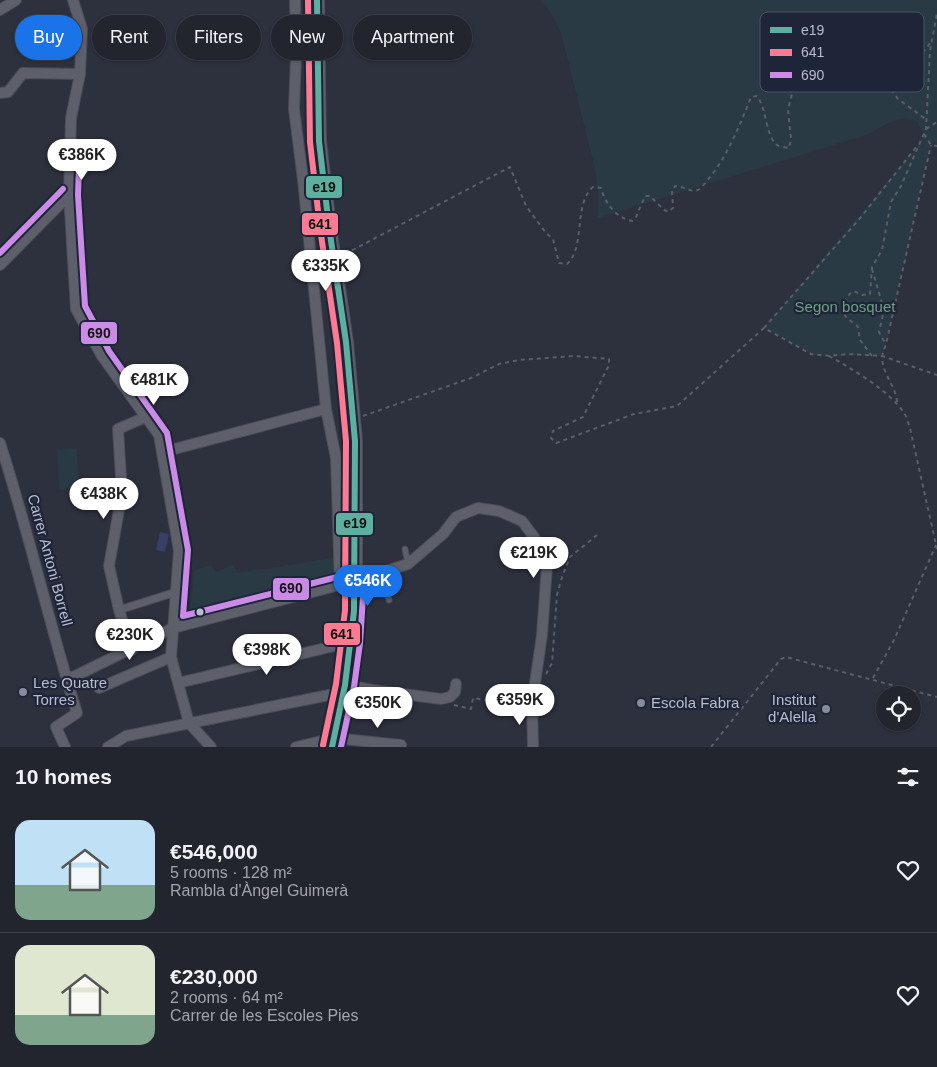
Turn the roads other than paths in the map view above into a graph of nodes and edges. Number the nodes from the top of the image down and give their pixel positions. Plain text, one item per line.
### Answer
1 (16, 0) edge
2 (73, 0) edge
3 (295, 0) edge
4 (317, 0) edge
5 (0, 10) edge
6 (80, 74) junction
7 (0, 93) edge
8 (69, 195) junction
9 (0, 265) edge
10 (326, 409) junction
11 (146, 417) junction
12 (0, 443) edge
13 (163, 452) junction
14 (405, 549) dead end
15 (408, 564) junction
16 (382, 573) junction
17 (355, 581) junction
18 (340, 584) junction
19 (176, 592) junction
20 (388, 600) dead end
21 (119, 610) junction
22 (173, 628) junction
23 (351, 642) junction
24 (132, 650) junction
25 (171, 657) junction
26 (67, 680) junction
27 (178, 684) junction
28 (456, 684) dead end
29 (99, 688) dead end
30 (345, 688) junction
31 (189, 723) junction
32 (333, 742) edge
33 (401, 746) edge
34 (65, 747) edge
35 (108, 747) edge
36 (211, 747) edge
37 (296, 747) edge
38 (412, 747) edge
39 (533, 747) edge

1 - 5 street
2 - 6 street
3 - 10 street
4 - 17 main road
6 - 7 street
6 - 8 street
8 - 9 street
8 - 11 street
10 - 13 street
10 - 18 street
11 - 13 street
11 - 21 street
12 - 26 street, Carrer Antoni Borrell
13 - 19 street
14 - 15 lane
15 - 16 street
15 - 39 street
16 - 17 street
16 - 20 lane
17 - 18 street
17 - 23 main road
18 - 22 street
19 - 21 street
19 - 22 street
21 - 24 street
22 - 24 street
22 - 25 street
23 - 27 street
23 - 30 main road
24 - 26 street
25 - 27 street
25 - 29 street
26 - 34 street, Carrer Antoni Borrell
27 - 31 street
28 - 30 street
30 - 31 street
30 - 32 main road
31 - 35 street
31 - 36 street
32 - 33 street
32 - 37 street
33 - 38 street

